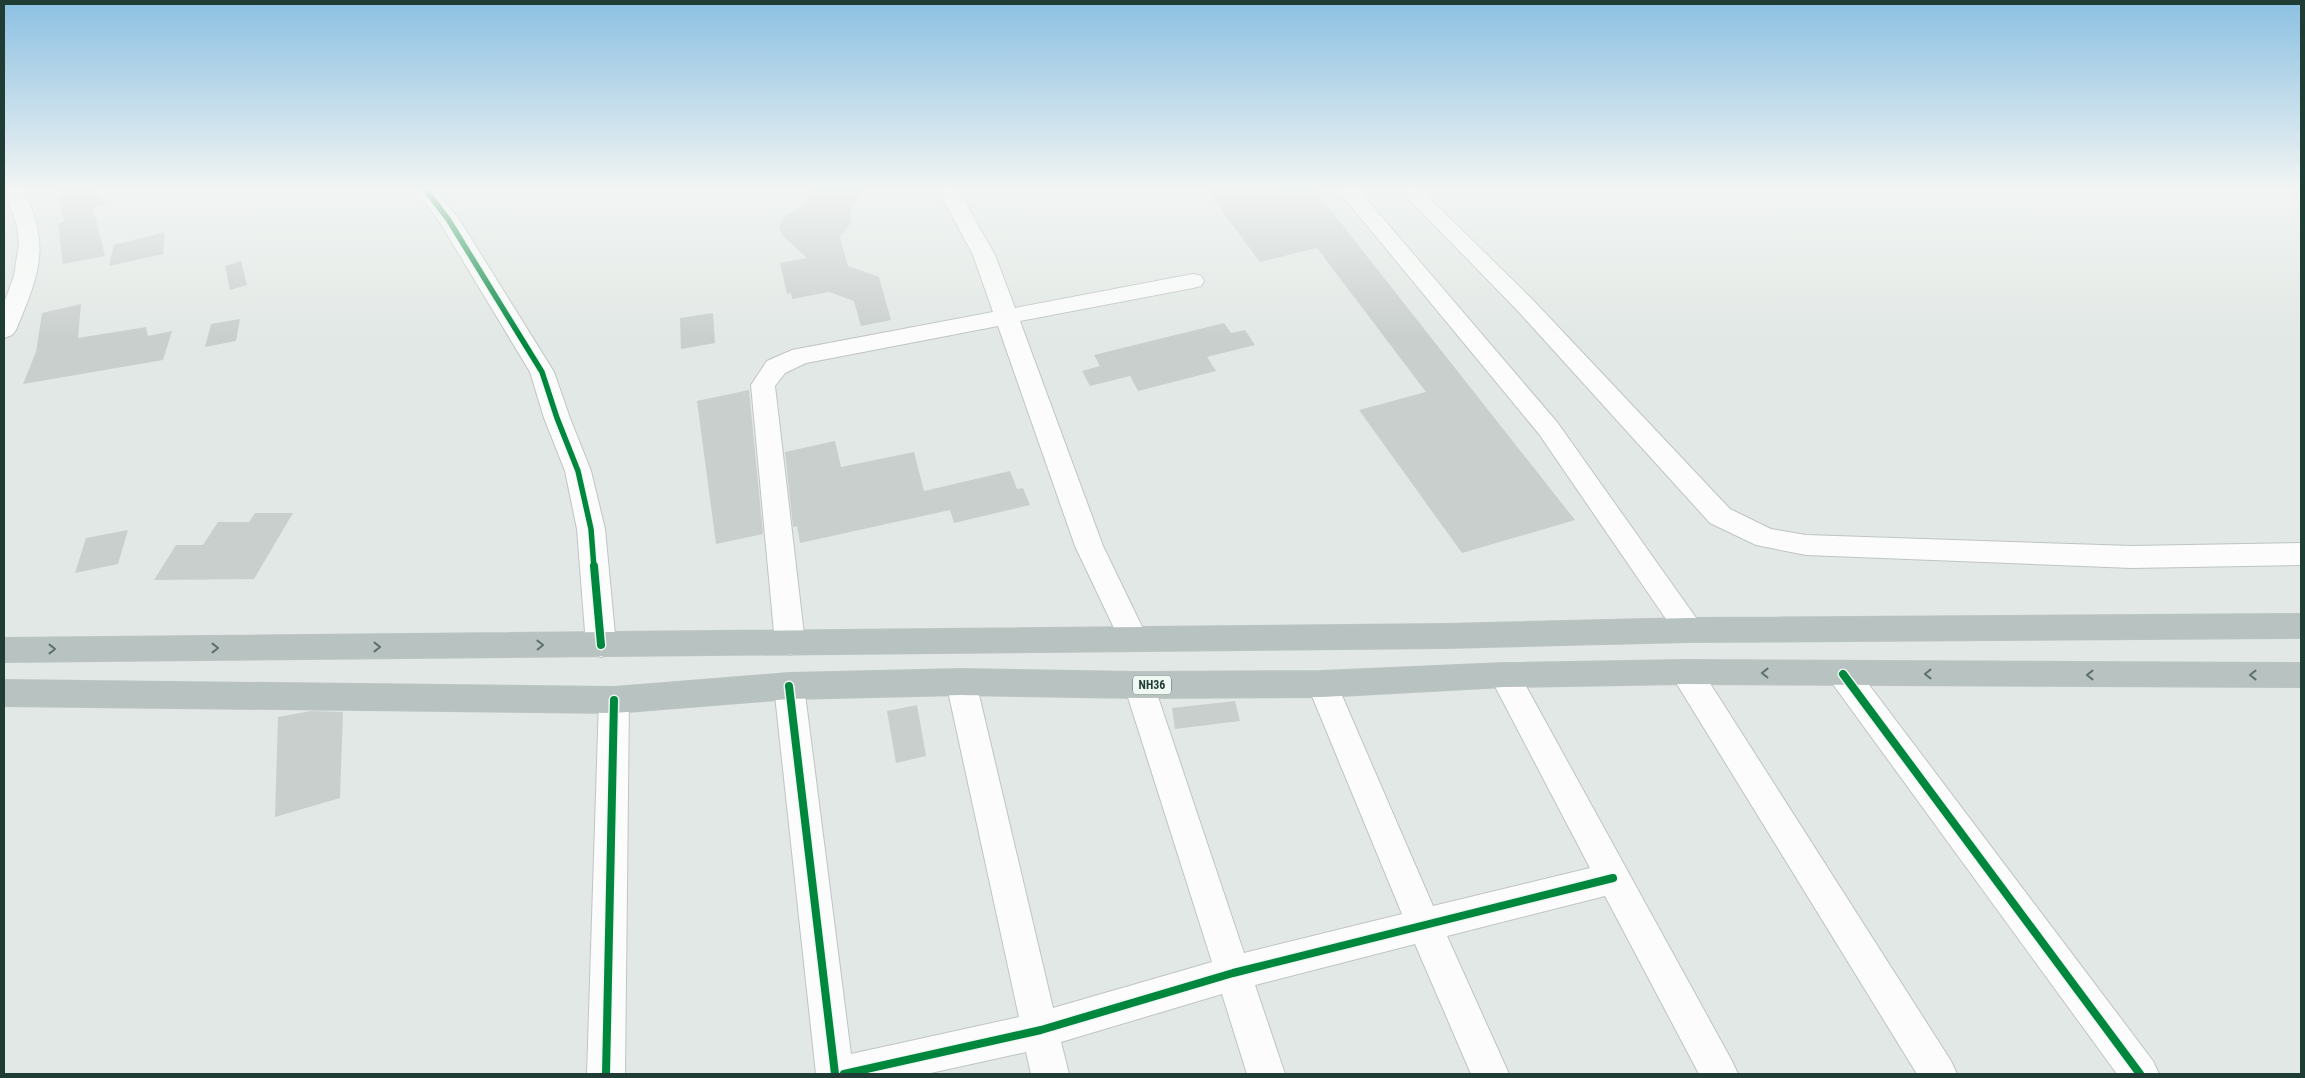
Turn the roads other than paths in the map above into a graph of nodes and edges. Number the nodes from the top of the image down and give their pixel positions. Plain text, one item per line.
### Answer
1 (26, 238) edge
2 (460, 238) edge
3 (975, 238) edge
4 (1388, 238) edge
5 (1458, 238) edge
6 (27, 273) junction
7 (4, 279) edge
8 (1193, 281) dead end
9 (1004, 316) junction
10 (4, 330) edge
11 (2301, 554) edge
12 (2301, 626) edge
13 (1689, 630) junction
14 (1133, 639) junction
15 (790, 643) junction
16 (601, 645) junction
17 (4, 650) edge
18 (1686, 672) junction
19 (1843, 674) junction
20 (1504, 675) junction
21 (2301, 675) edge
22 (962, 682) junction
23 (1322, 684) junction
24 (1139, 685) junction
25 (789, 686) junction
26 (4, 693) edge
27 (614, 700) junction
28 (1613, 878) junction
29 (1424, 925) junction
30 (1233, 973) junction
31 (1041, 1030) junction
32 (606, 1074) edge
33 (835, 1074) edge
34 (844, 1074) edge
35 (1050, 1074) edge
36 (1266, 1074) edge
37 (1490, 1074) edge
38 (1719, 1074) edge
39 (1938, 1074) edge
40 (2140, 1074) edge

1 - 6 street
2 - 16 street
3 - 9 street
4 - 13 street
5 - 11 street
6 - 7 street
6 - 10 street
8 - 9 street
9 - 14 street
9 - 15 street
12 - 13 highway
13 - 14 highway
14 - 15 highway
15 - 16 highway
17 -> 16 highway
19 -> 18 highway, NH36
18 - 20 highway, NH36
18 - 39 street
21 -> 19 highway, NH36
19 - 40 street
20 - 23 highway, NH36
20 - 28 street
22 - 24 highway, NH36
22 - 25 highway, NH36
22 - 31 street
23 - 24 highway, NH36
23 - 29 street
24 - 30 street
25 - 27 highway, NH36
25 - 33 street
26 - 27 highway, NH36
27 - 32 street
28 - 29 street
28 - 38 street
29 - 30 street
29 - 37 street
30 - 31 street
30 - 36 street
31 - 34 street
31 - 35 street

